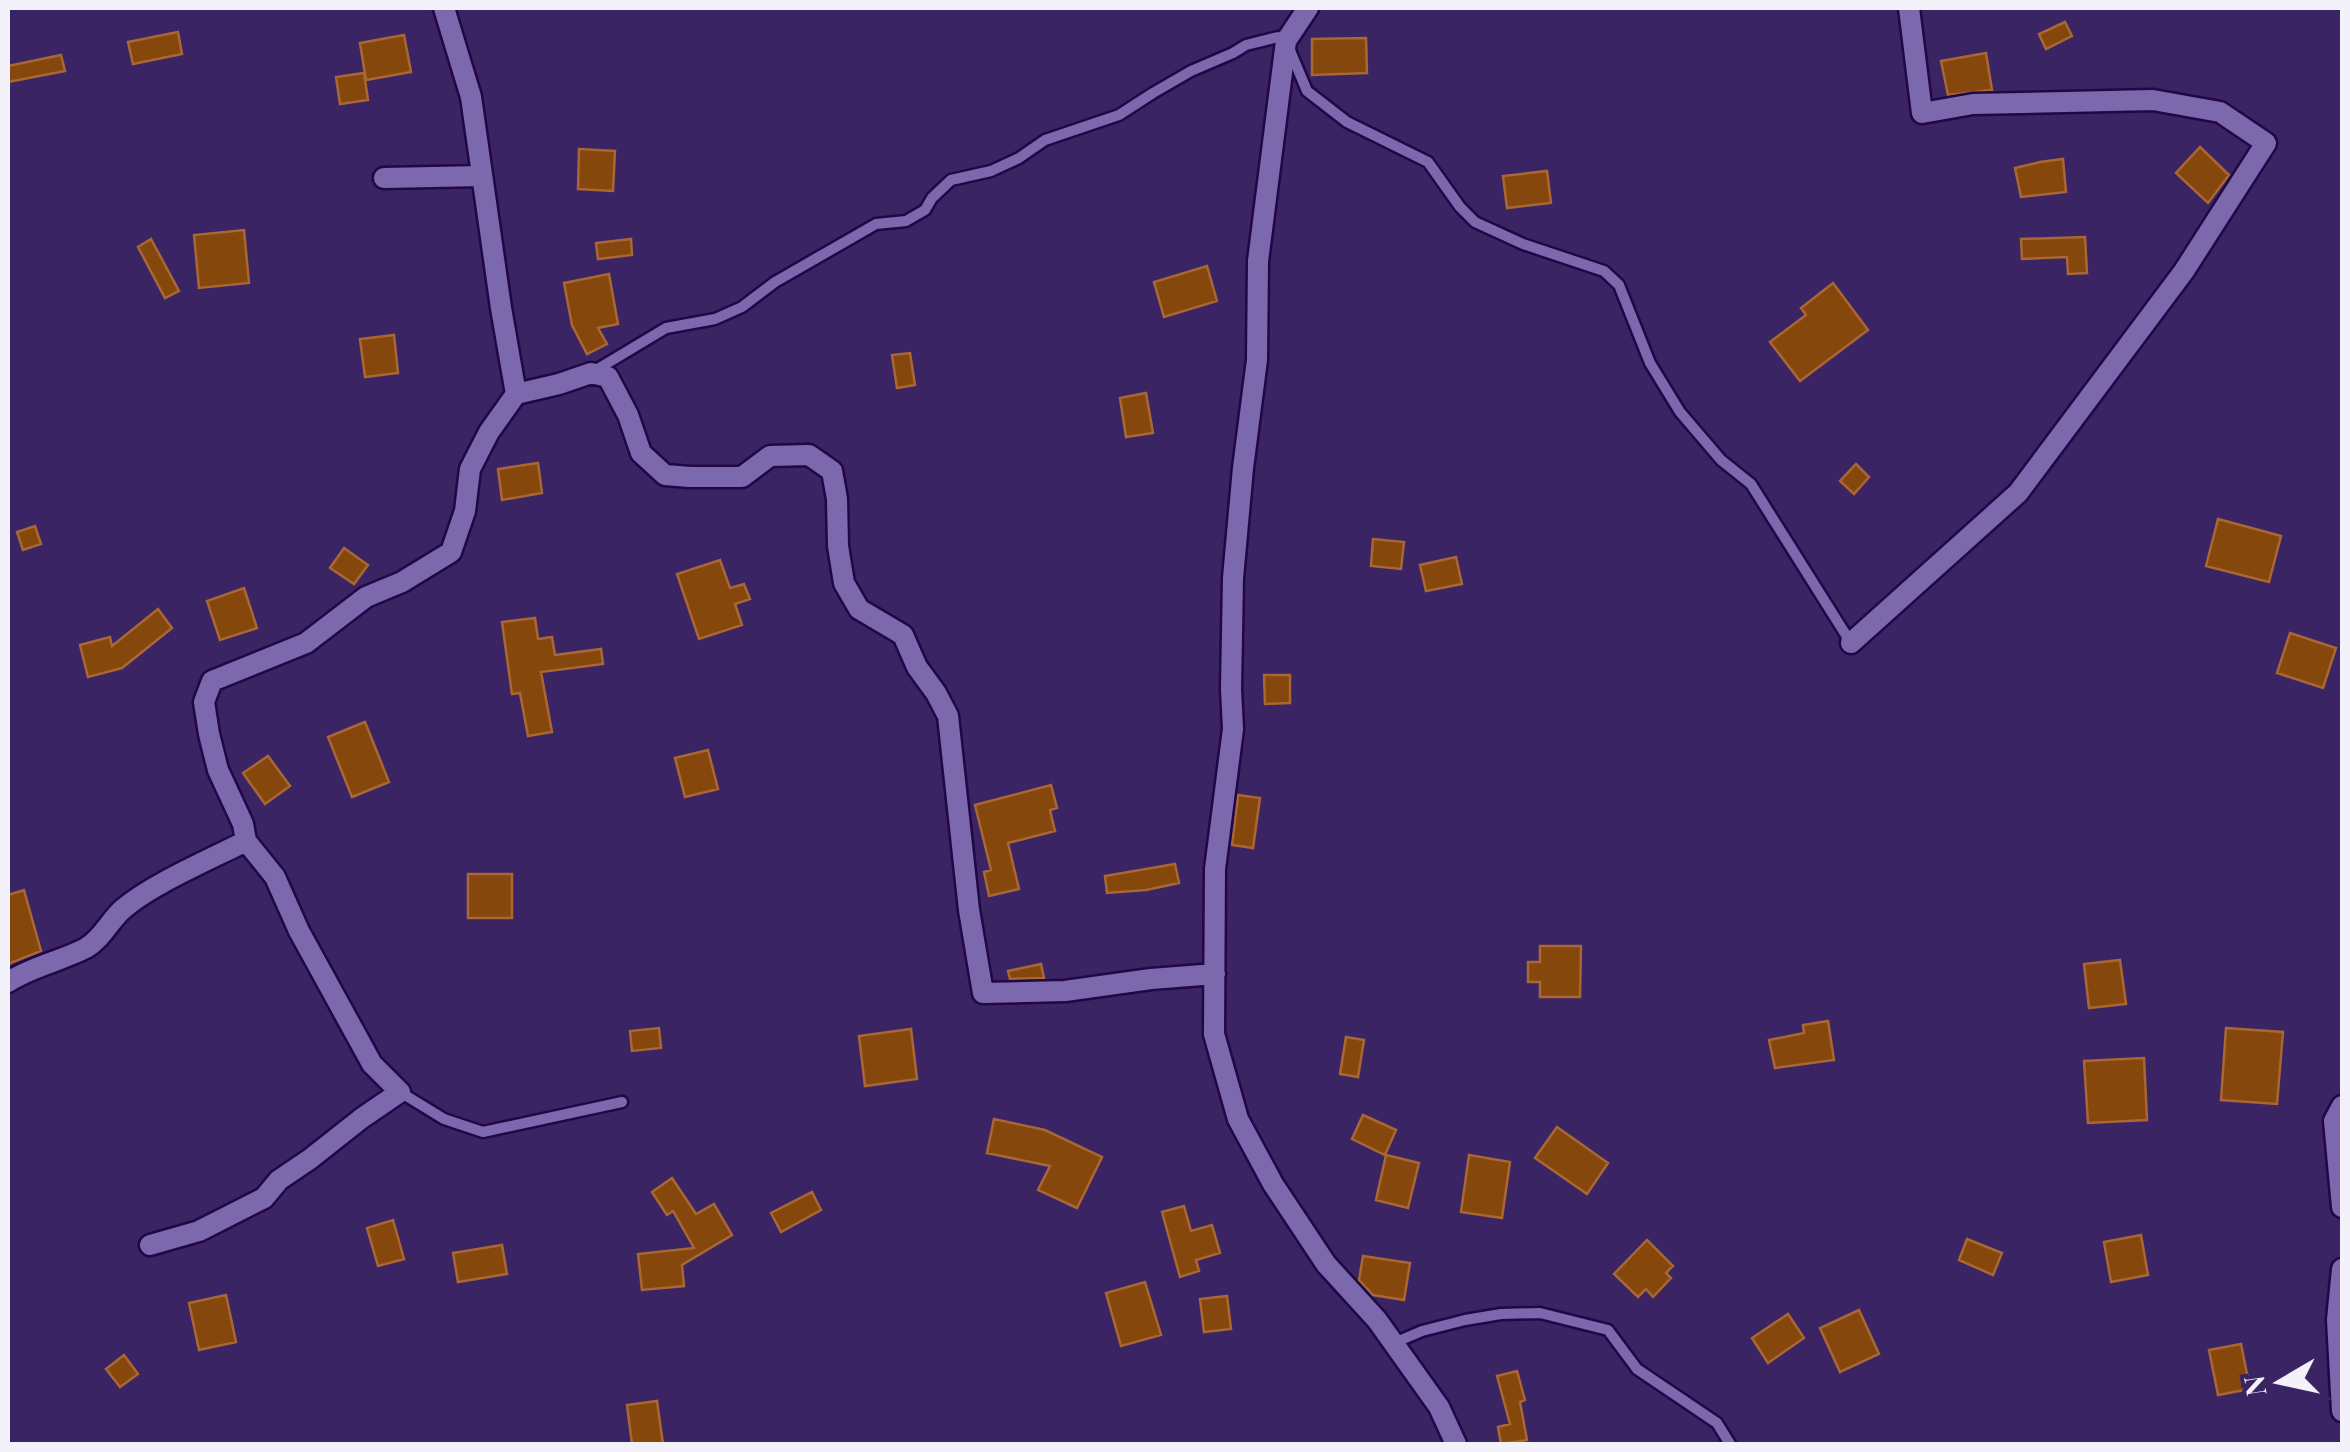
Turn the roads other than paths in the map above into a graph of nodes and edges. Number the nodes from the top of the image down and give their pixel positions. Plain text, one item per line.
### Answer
1 (444, 8) edge
2 (1308, 8) edge
3 (1909, 8) edge
4 (1286, 41) junction
5 (482, 176) junction
6 (384, 178) dead end
7 (590, 373) junction
8 (516, 394) junction
9 (1851, 643) joint
10 (246, 841) junction
11 (1215, 974) junction
12 (8, 982) edge
13 (400, 1092) junction
14 (622, 1102) dead end
15 (2342, 1106) edge
16 (2342, 1207) edge
17 (150, 1245) dead end
18 (2342, 1269) edge
19 (1393, 1344) junction
20 (2342, 1411) edge
21 (1456, 1444) edge
22 (1730, 1444) edge

1 - 5 street
2 - 4 street
3 - 9 street
4 - 7 lane
4 - 9 lane
4 - 11 street
5 - 6 street
5 - 8 street
7 - 8 street
7 - 11 street
8 - 10 street
10 - 12 street
10 - 13 street
11 - 19 street
13 - 14 lane
13 - 17 street
15 - 16 street
18 - 20 street
19 - 21 street
19 - 22 lane

